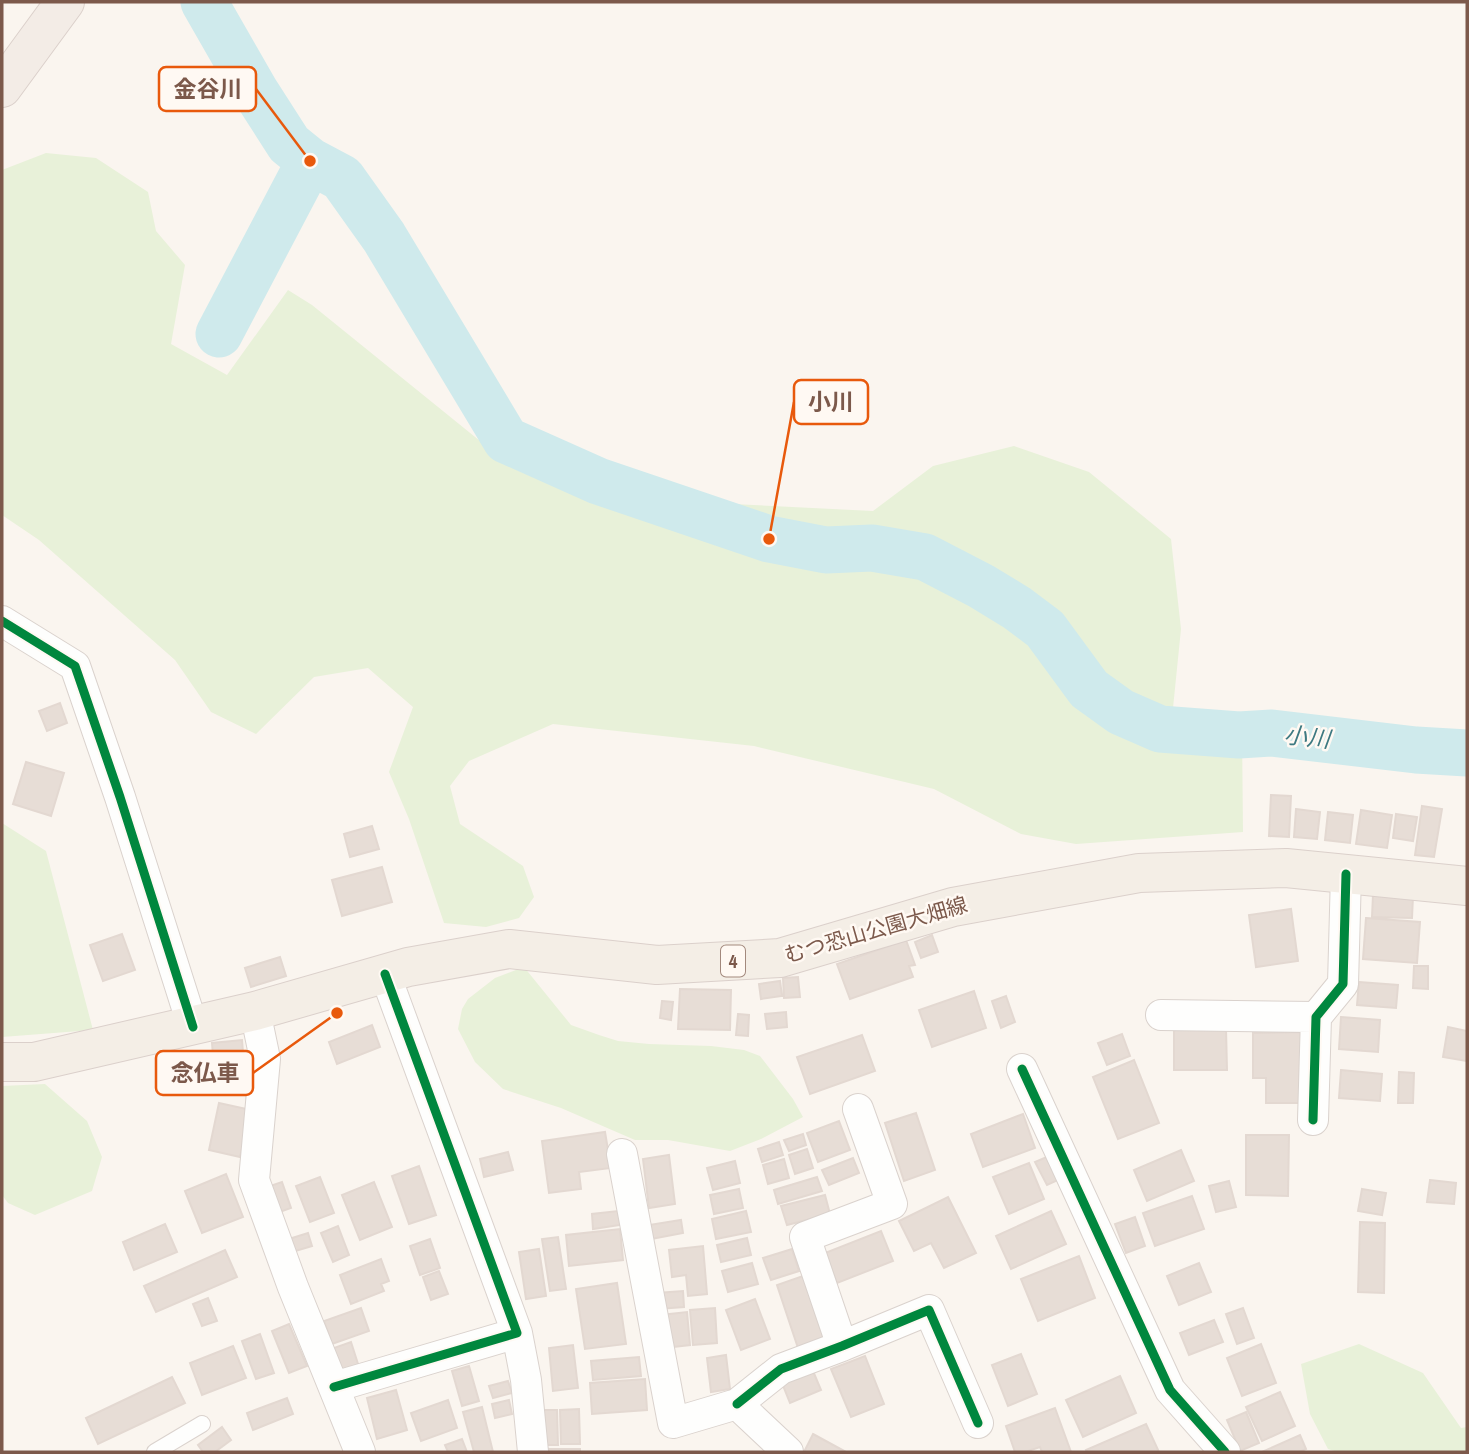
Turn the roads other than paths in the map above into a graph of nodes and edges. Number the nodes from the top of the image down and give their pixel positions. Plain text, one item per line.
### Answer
1 (54, 17) edge
2 (7, 70) edge
3 (2, 621) edge
4 (1346, 874) junction
5 (1467, 886) edge
6 (384, 974) junction
7 (255, 1012) junction
8 (1161, 1015) dead end
9 (1316, 1017) junction
10 (193, 1027) junction
11 (2, 1062) edge
12 (1022, 1069) dead end
13 (858, 1109) dead end
14 (1313, 1120) dead end
15 (622, 1154) dead end
16 (517, 1332) junction
17 (842, 1346) junction
18 (334, 1387) junction
19 (737, 1404) junction
20 (978, 1423) dead end
21 (202, 1424) dead end
22 (155, 1452) edge
23 (360, 1452) edge
24 (533, 1452) edge
25 (788, 1452) edge
26 (1225, 1452) edge

1 - 2 highway
3 - 10 street
4 - 5 main road, むつ恐山公園大畑線 / 4
4 - 6 main road, むつ恐山公園大畑線 / 4
4 - 9 street
6 - 7 main road, むつ恐山公園大畑線 / 4
6 - 16 street
7 - 10 main road, むつ恐山公園大畑線 / 4
7 - 18 street
8 - 9 street
9 - 14 street
10 - 11 main road, むつ恐山公園大畑線 / 4
12 - 26 street
13 - 17 street
15 - 19 street
16 - 18 street
16 - 24 street
17 - 19 street
17 - 20 street
18 - 23 street
19 - 25 street
21 - 22 lane

